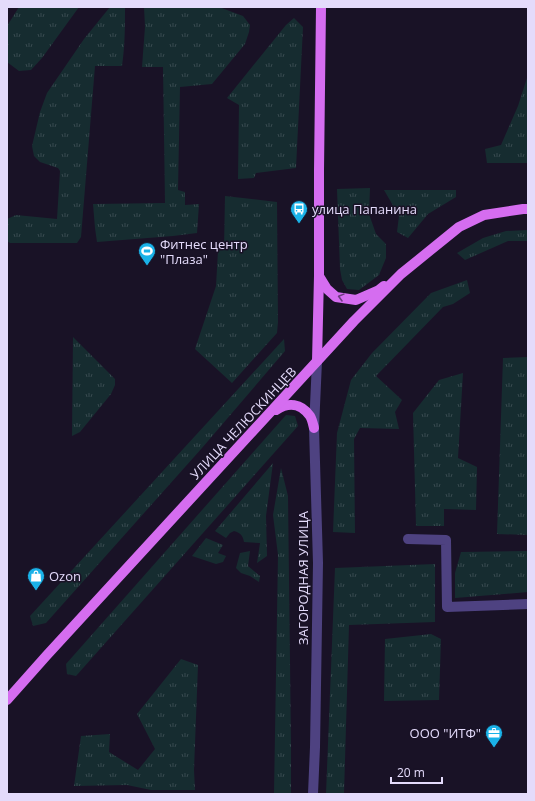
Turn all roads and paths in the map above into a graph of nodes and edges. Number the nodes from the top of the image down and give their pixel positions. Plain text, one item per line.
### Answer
1 (321, 7) edge
2 (528, 209) edge
3 (400, 274) junction
4 (319, 276) junction
5 (317, 362) junction
6 (266, 417) junction
7 (314, 428) junction
8 (408, 540) dead end
9 (528, 604) edge
10 (7, 700) edge
11 (313, 794) edge

1 - 4 main road
2 - 3 main road, УЛИЦА ЧЕЛЮСКИНЦЕВ
3 -> 4 main road
3 - 5 main road, УЛИЦА ЧЕЛЮСКИНЦЕВ
4 - 5 main road
5 - 6 main road, УЛИЦА ЧЕЛЮСКИНЦЕВ
5 - 7 street, ЗАГОРОДНАЯ УЛИЦА
6 - 7 main road
6 - 10 main road, УЛИЦА ЧЕЛЮСКИНЦЕВ
7 - 11 street, ЗАГОРОДНАЯ УЛИЦА
8 - 9 street

